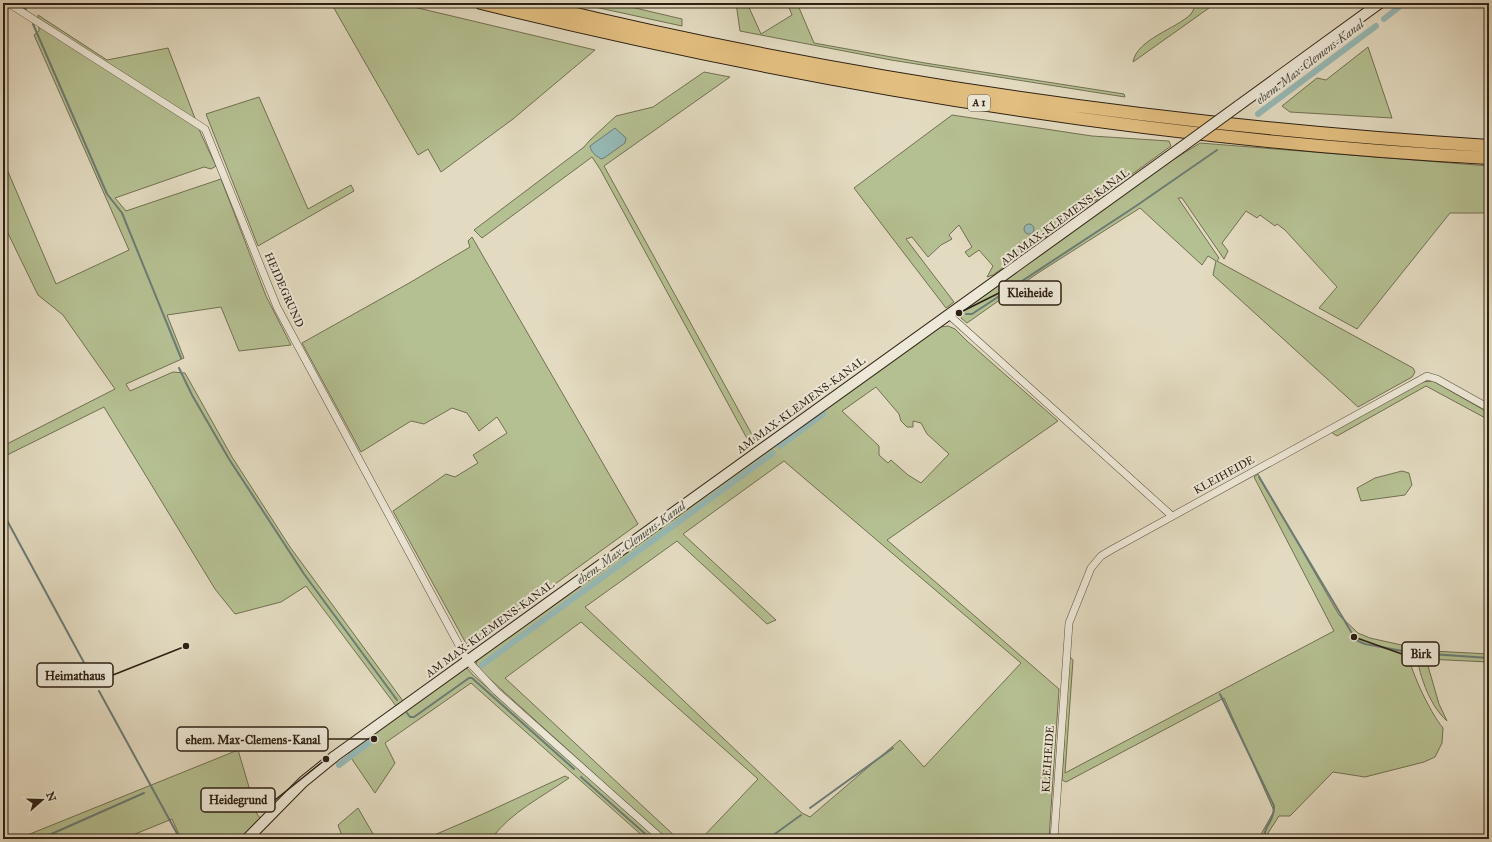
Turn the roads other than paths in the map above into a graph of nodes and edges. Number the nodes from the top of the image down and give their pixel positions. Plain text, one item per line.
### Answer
1 (8, 3) edge
2 (481, 3) edge
3 (530, 3) edge
4 (1373, 5) edge
5 (1489, 146) edge
6 (1489, 158) edge
7 (949, 315) junction
8 (1489, 408) edge
9 (1172, 516) junction
10 (468, 660) junction
11 (247, 839) edge
12 (662, 839) edge
13 (1054, 839) edge

1 - 10 street, HEIDEGRUND
2 - 6 highway, A 1
3 - 5 highway, A 1
4 - 7 main road, AM MAX-KLEMENS-KANAL, bridge
7 - 9 street
7 - 10 main road, AM MAX-KLEMENS-KANAL
8 - 9 street, KLEIHEIDE
9 - 13 street, KLEIHEIDE
10 - 11 main road, AM MAX-KLEMENS-KANAL
10 - 12 street, HEIDEGRUND

